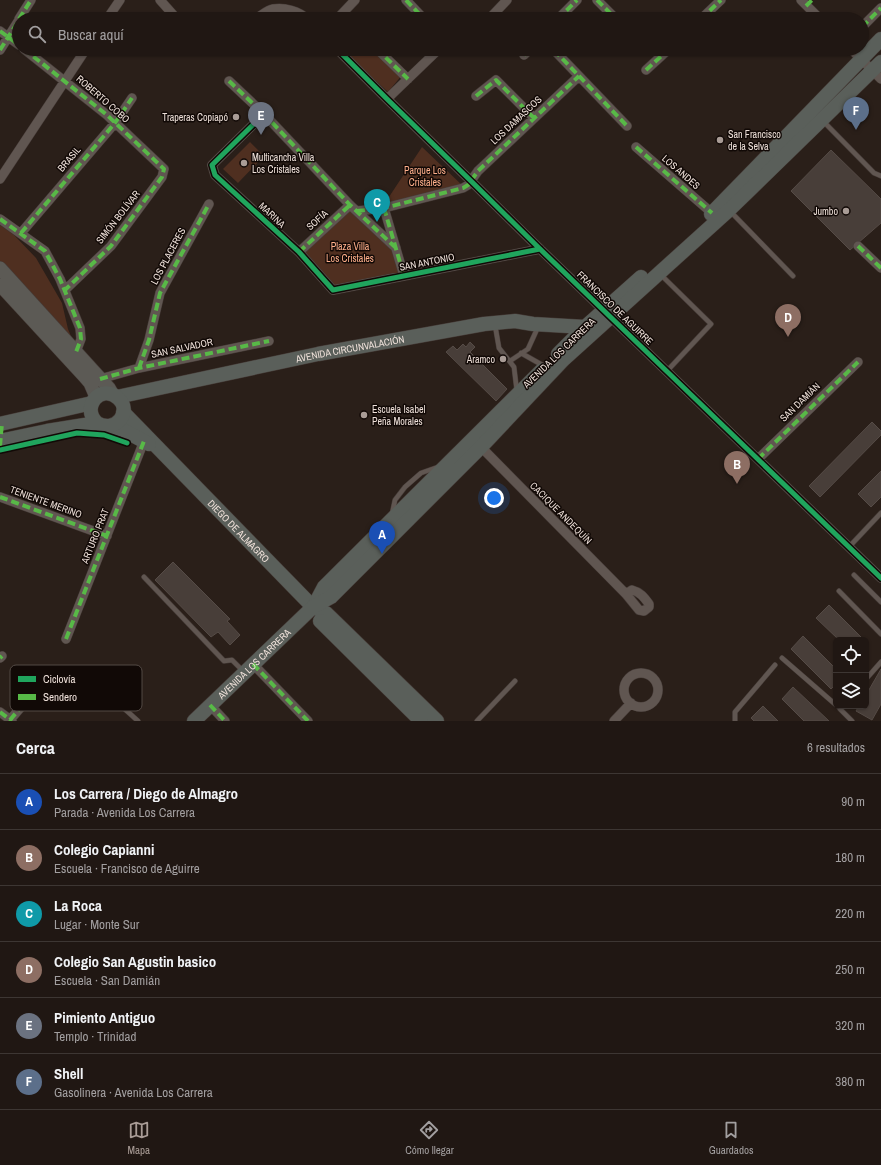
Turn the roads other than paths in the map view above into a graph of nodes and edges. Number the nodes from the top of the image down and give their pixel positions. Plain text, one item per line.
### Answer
1 (31, 0) edge
2 (120, 0) edge
3 (160, 0) edge
4 (355, 0) edge
5 (406, 0) edge
6 (507, 0) edge
7 (577, 0) edge
8 (597, 0) edge
9 (721, 0) edge
10 (806, 2) edge
11 (881, 8) edge
12 (23, 12) edge
13 (112, 12) edge
14 (171, 12) edge
15 (267, 12) edge
16 (294, 12) edge
17 (346, 12) edge
18 (417, 12) edge
19 (496, 12) edge
20 (565, 12) edge
21 (609, 12) edge
22 (708, 12) edge
23 (814, 12) edge
24 (869, 20) edge
25 (12, 30) edge
26 (0, 31) edge
27 (8, 37) junction
28 (881, 39) edge
29 (12, 40) edge
30 (0, 50) edge
31 (869, 51) edge
32 (33, 56) edge
33 (81, 56) edge
34 (344, 56) edge
35 (384, 56) edge
36 (432, 56) edge
37 (560, 56) edge
38 (661, 56) edge
39 (858, 56) edge
40 (864, 56) edge
41 (861, 59) junction
42 (646, 70) dead end
43 (878, 71) edge
44 (579, 76) junction
45 (408, 79) junction
46 (64, 80) junction
47 (229, 81) dead end
48 (476, 96) dead end
49 (132, 98) dead end
50 (387, 99) junction
51 (264, 114) junction
52 (534, 118) junction
53 (821, 120) junction
54 (115, 123) junction
55 (627, 126) dead end
56 (636, 147) dead end
57 (164, 169) joint
58 (881, 176) edge
59 (0, 179) edge
60 (471, 181) junction
61 (209, 204) dead end
62 (354, 208) junction
63 (384, 208) junction
64 (729, 210) junction
65 (712, 213) junction
66 (0, 219) edge
67 (21, 233) junction
68 (858, 246) dead end
69 (396, 248) junction
70 (540, 249) junction
71 (298, 252) junction
72 (0, 268) edge
73 (881, 268) edge
74 (659, 273) junction
75 (404, 276) junction
76 (793, 276) dead end
77 (322, 278) joint
78 (0, 285) edge
79 (65, 290) junction
80 (607, 314) junction
81 (494, 323) junction
82 (539, 324) junction
83 (585, 326) junction
84 (269, 341) dead end
85 (76, 352) junction
86 (521, 353) junction
87 (510, 361) junction
88 (858, 362) dead end
89 (545, 367) junction
90 (139, 368) junction
91 (668, 371) junction
92 (100, 379) junction
93 (517, 394) junction
94 (115, 396) junction
95 (94, 400) junction
96 (123, 412) junction
97 (1, 424) edge
98 (101, 425) junction
99 (144, 441) junction
100 (0, 443) edge
101 (481, 447) junction
102 (166, 455) junction
103 (758, 459) junction
104 (0, 497) edge
105 (881, 513) edge
106 (107, 536) junction
107 (849, 547) junction
108 (854, 575) dead end
109 (144, 577) dead end
110 (881, 578) edge
111 (839, 591) dead end
112 (626, 594) dead end
113 (881, 602) edge
114 (313, 606) junction
115 (881, 634) edge
116 (66, 639) dead end
117 (782, 658) dead end
118 (881, 662) edge
119 (775, 666) dead end
120 (249, 668) junction
121 (869, 676) edge
122 (515, 681) dead end
123 (833, 702) edge
124 (630, 703) dead end
125 (210, 705) junction
126 (841, 709) edge
127 (18, 711) edge
128 (127, 711) edge
129 (0, 712) edge
130 (11, 720) edge
131 (138, 721) edge
132 (194, 721) edge
133 (226, 721) edge
134 (308, 721) edge
135 (421, 721) edge
136 (437, 721) edge
137 (477, 721) edge
138 (614, 721) edge
139 (735, 721) edge
140 (852, 721) edge

1 - 12 street
2 - 13 street
3 - 14 street
4 - 17 street
5 - 18 street
6 - 19 street
7 - 20 street
8 - 21 street
9 - 22 street
10 - 23 street
11 - 24 street
15 - 16 street
25 - 27 street
26 - 27 street
27 - 29 street
27 - 30 street
28 - 31 main road, AVENIDA LOS CARRERA
32 - 46 street, ROBERTO COBO
33 - 46 street
34 - 50 street, FRANCISCO DE AGUIRRE
35 - 45 street
36 - 45 street
37 - 44 street
38 - 42 street
39 - 41 street
40 - 41 main road, AVENIDA LOS CARRERA
41 - 43 street
41 - 65 main road, AVENIDA LOS CARRERA
43 - 53 main road, AVENIDA LOS CARRERA
44 - 52 street, LOS DAMASCOS
44 - 55 street
45 - 50 street
46 - 54 street, ROBERTO COBO
46 - 59 street
47 - 51 street
48 - 52 street
49 - 54 street, BRASIL
50 - 60 street, FRANCISCO DE AGUIRRE
51 - 62 street
51 - 71 street, MARINA
52 - 60 street, LOS DAMASCOS
53 - 58 lane
53 - 64 main road, AVENIDA LOS CARRERA
54 - 57 street, ROBERTO COBO
54 - 67 street, BRASIL
56 - 65 street, LOS ANDES
57 - 79 street, SIMÓN BOLÍVAR
60 - 63 street
60 - 70 street, FRANCISCO DE AGUIRRE
61 - 90 street, LOS PLACERES
62 - 63 street
62 - 69 street
62 - 71 street, SOFÍA
63 - 69 street
64 - 74 main road, AVENIDA LOS CARRERA
64 - 76 lane
65 - 80 main road, AVENIDA LOS CARRERA
66 - 67 street
67 - 79 street
68 - 73 street
69 - 75 street
70 - 75 street, SAN ANTONIO
70 - 80 street, FRANCISCO DE AGUIRRE
71 - 77 street, MARINA
72 - 85 main road
74 - 80 main road, AVENIDA LOS CARRERA
74 - 91 lane
75 - 77 street, SAN ANTONIO
78 - 95 main road
79 - 85 street
80 - 83 main road, AVENIDA LOS CARRERA
80 - 91 street, FRANCISCO DE AGUIRRE
80 - 101 main road, AVENIDA LOS CARRERA
81 - 82 main road, AVENIDA CIRCUNVALACIÓN
81 - 87 lane
81 - 94 main road, AVENIDA CIRCUNVALACIÓN
82 - 83 main road, AVENIDA CIRCUNVALACIÓN
82 - 86 lane
83 - 89 main road, AVENIDA LOS CARRERA
84 - 90 street, SAN SALVADOR
85 - 92 main road
86 - 87 lane
86 - 89 lane
87 - 93 lane
88 - 103 street, SAN DAMIÁN
89 - 93 main road, AVENIDA LOS CARRERA
90 - 92 street, SAN SALVADOR
91 - 103 street, FRANCISCO DE AGUIRRE
92 - 94 main road
93 - 114 main road, AVENIDA LOS CARRERA
94 - 95 main road, AVENIDA CIRCUNVALACIÓN
94 - 96 main road
95 - 97 main road, AVENIDA CIRCUNVALACIÓN
95 - 98 main road
96 - 98 main road
96 - 102 main road, DIEGO DE ALMAGRO
97 - 100 street
98 - 99 main road, DIEGO DE ALMAGRO
98 - 100 main road
99 - 102 main road, DIEGO DE ALMAGRO
99 - 106 street, ARTURO PRAT
101 - 112 street, CACIQUE ANDEQUÍN
101 - 114 main road, AVENIDA LOS CARRERA
102 - 114 main road, DIEGO DE ALMAGRO
103 - 107 street, FRANCISCO DE AGUIRRE
104 - 106 street, TENIENTE MERINO
105 - 107 lane
106 - 116 street, ARTURO PRAT
107 - 110 street, FRANCISCO DE AGUIRRE
108 - 113 lane
109 - 120 lane
111 - 115 lane
114 - 120 main road, AVENIDA LOS CARRERA
114 - 135 main road, DIEGO DE ALMAGRO
114 - 136 main road, DIEGO DE ALMAGRO
117 - 123 lane
118 - 121 lane
119 - 139 lane
120 - 125 main road, AVENIDA LOS CARRERA
120 - 134 street
122 - 137 lane
124 - 138 street
125 - 132 main road, AVENIDA LOS CARRERA
125 - 133 street
126 - 140 lane
127 - 130 street
128 - 131 lane
129 - 130 street

